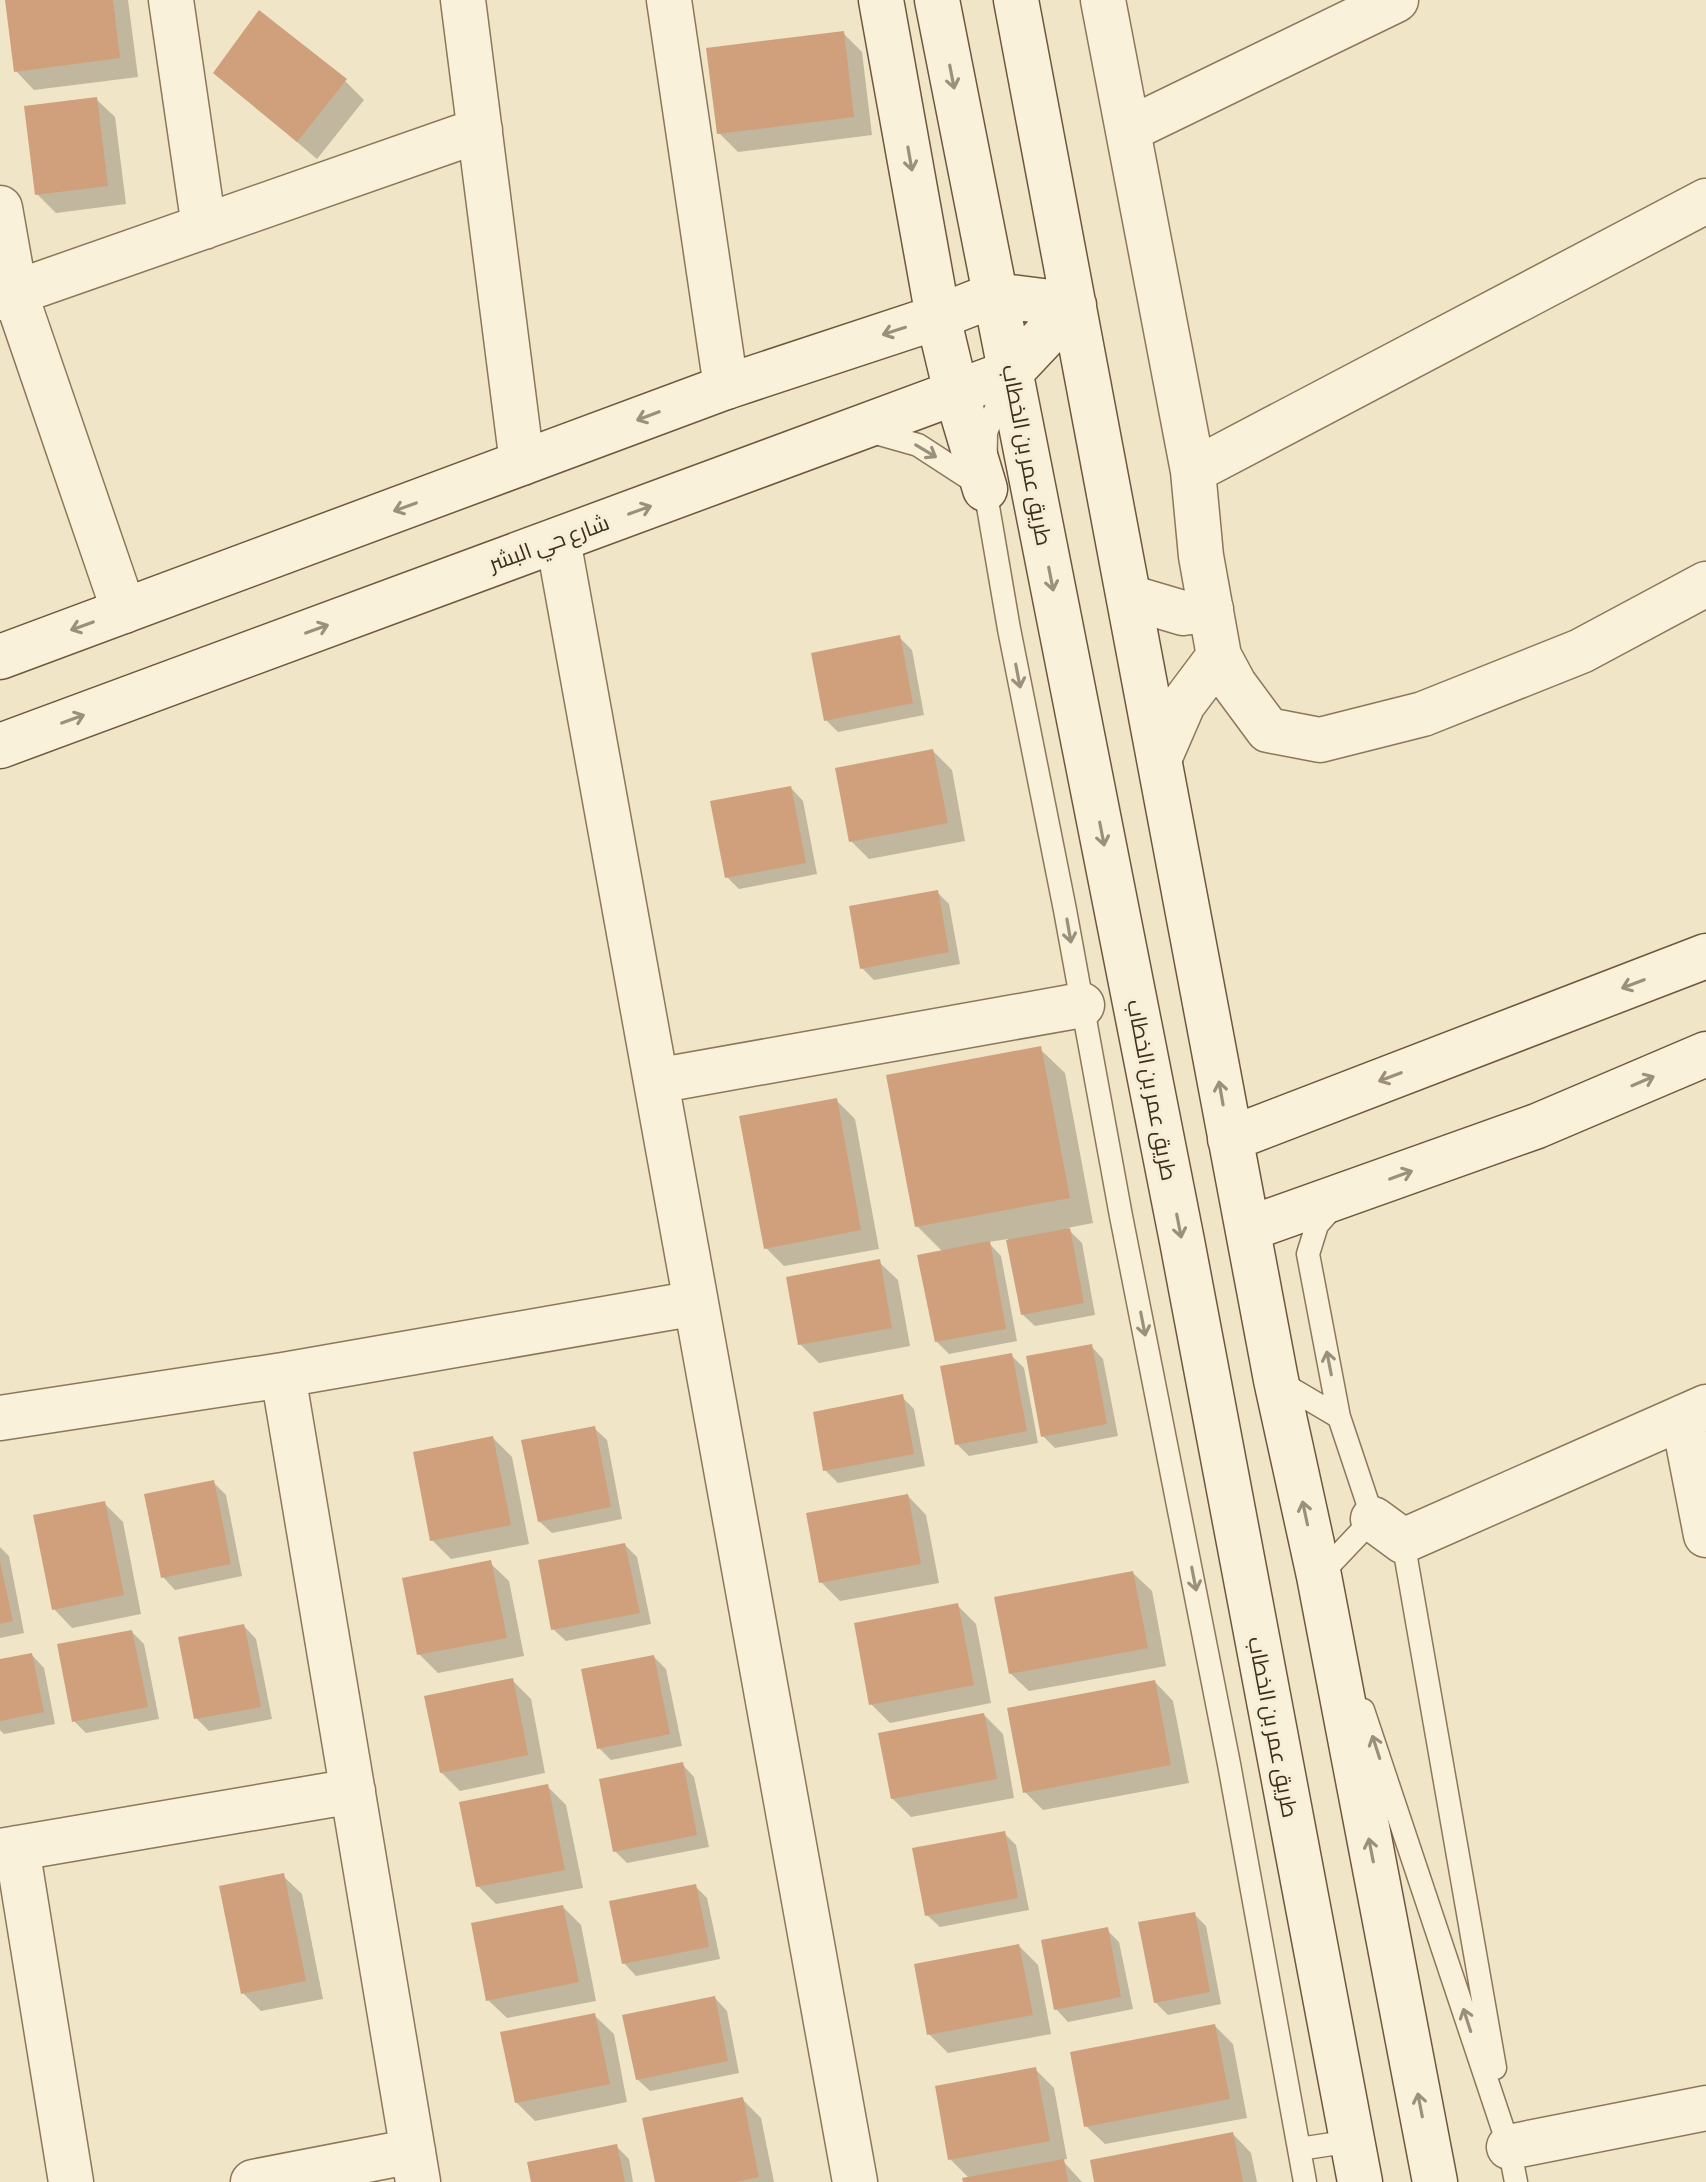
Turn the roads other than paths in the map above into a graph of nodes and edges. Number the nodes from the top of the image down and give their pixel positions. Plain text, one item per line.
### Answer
1 (171, 0) edge
2 (463, 0) edge
3 (669, 0) edge
4 (881, 0) edge
5 (937, 0) edge
6 (1016, 0) edge
7 (1103, 0) edge
8 (1396, 0) edge
9 (480, 130) junction
10 (1128, 130) junction
11 (1706, 201) edge
12 (0, 208) edge
13 (204, 227) junction
14 (994, 295) junction
15 (8, 296) edge
16 (1074, 305) junction
17 (938, 317) junction
18 (1011, 372) junction
19 (726, 387) junction
20 (956, 392) junction
21 (860, 429) junction
22 (522, 463) junction
23 (1193, 471) junction
24 (985, 489) junction
25 (558, 540) junction
26 (1706, 584) edge
27 (1129, 597) junction
28 (1211, 609) junction
29 (124, 611) junction
30 (1219, 656) junction
31 (0, 657) edge
32 (0, 746) edge
33 (1160, 757) junction
34 (1706, 956) edge
35 (1082, 1005) junction
36 (1706, 1054) edge
37 (656, 1081) junction
38 (1230, 1139) junction
39 (1345, 1195) junction
40 (1248, 1229) junction
41 (696, 1303) junction
42 (283, 1375) junction
43 (1276, 1380) junction
44 (1694, 1412) edge
45 (1339, 1417) junction
46 (0, 1418) edge
47 (1388, 1530) junction
48 (1706, 1535) edge
49 (1319, 1576) junction
50 (353, 1791) junction
51 (8, 1849) edge
52 (1706, 2108) edge
53 (1299, 2149) junction
54 (1356, 2162) edge
55 (1512, 2164) edge
56 (416, 2166) edge
57 (71, 2182) edge
58 (253, 2182) edge
59 (855, 2182) edge
60 (1305, 2182) edge
61 (1435, 2182) edge

1 - 13 street
2 - 9 street
3 - 19 street
4 -> 17 street
5 -> 14 street, طريق عمر بن الخطاب
6 - 16 street
7 - 10 street
8 - 10 street
9 - 13 street
9 - 22 street
10 - 23 street
11 - 23 street
12 - 15 street
13 - 15 street
14 - 16 street
14 - 17 street
14 - 18 street, طريق عمر بن الخطاب
15 - 29 street
16 - 18 street, شارع حي البشر
16 - 27 street
17 -> 19 street
17 - 20 street
18 - 20 street, شارع حي البشر
18 - 24 lane
18 -> 54 street, طريق عمر بن الخطاب
19 -> 22 street
20 - 21 street, شارع حي البشر
20 - 24 street
21 -> 24 lane
25 -> 21 street, شارع حي البشر
22 -> 29 street
23 - 28 street
24 -> 35 lane
32 -> 25 street, شارع حي البشر
25 - 37 street
26 - 30 street
27 - 28 street
27 - 33 street
28 - 30 street
29 -> 31 street
30 - 33 street
38 -> 33 street
34 -> 38 street
35 - 37 street
35 -> 53 lane
39 -> 36 street
37 - 41 street
38 - 40 street
39 - 40 street
45 -> 39 lane
40 - 43 street
41 - 42 street
41 - 59 street
42 - 46 street
42 - 50 street
43 - 45 lane
49 -> 43 street
44 - 47 street
44 - 48 street
45 - 47 lane
47 - 49 lane
47 - 55 lane
55 -> 49 lane
61 -> 49 street
50 - 51 street
50 - 56 street
51 - 57 street
52 - 55 street
53 - 54 lane
53 - 60 lane
56 - 58 street

